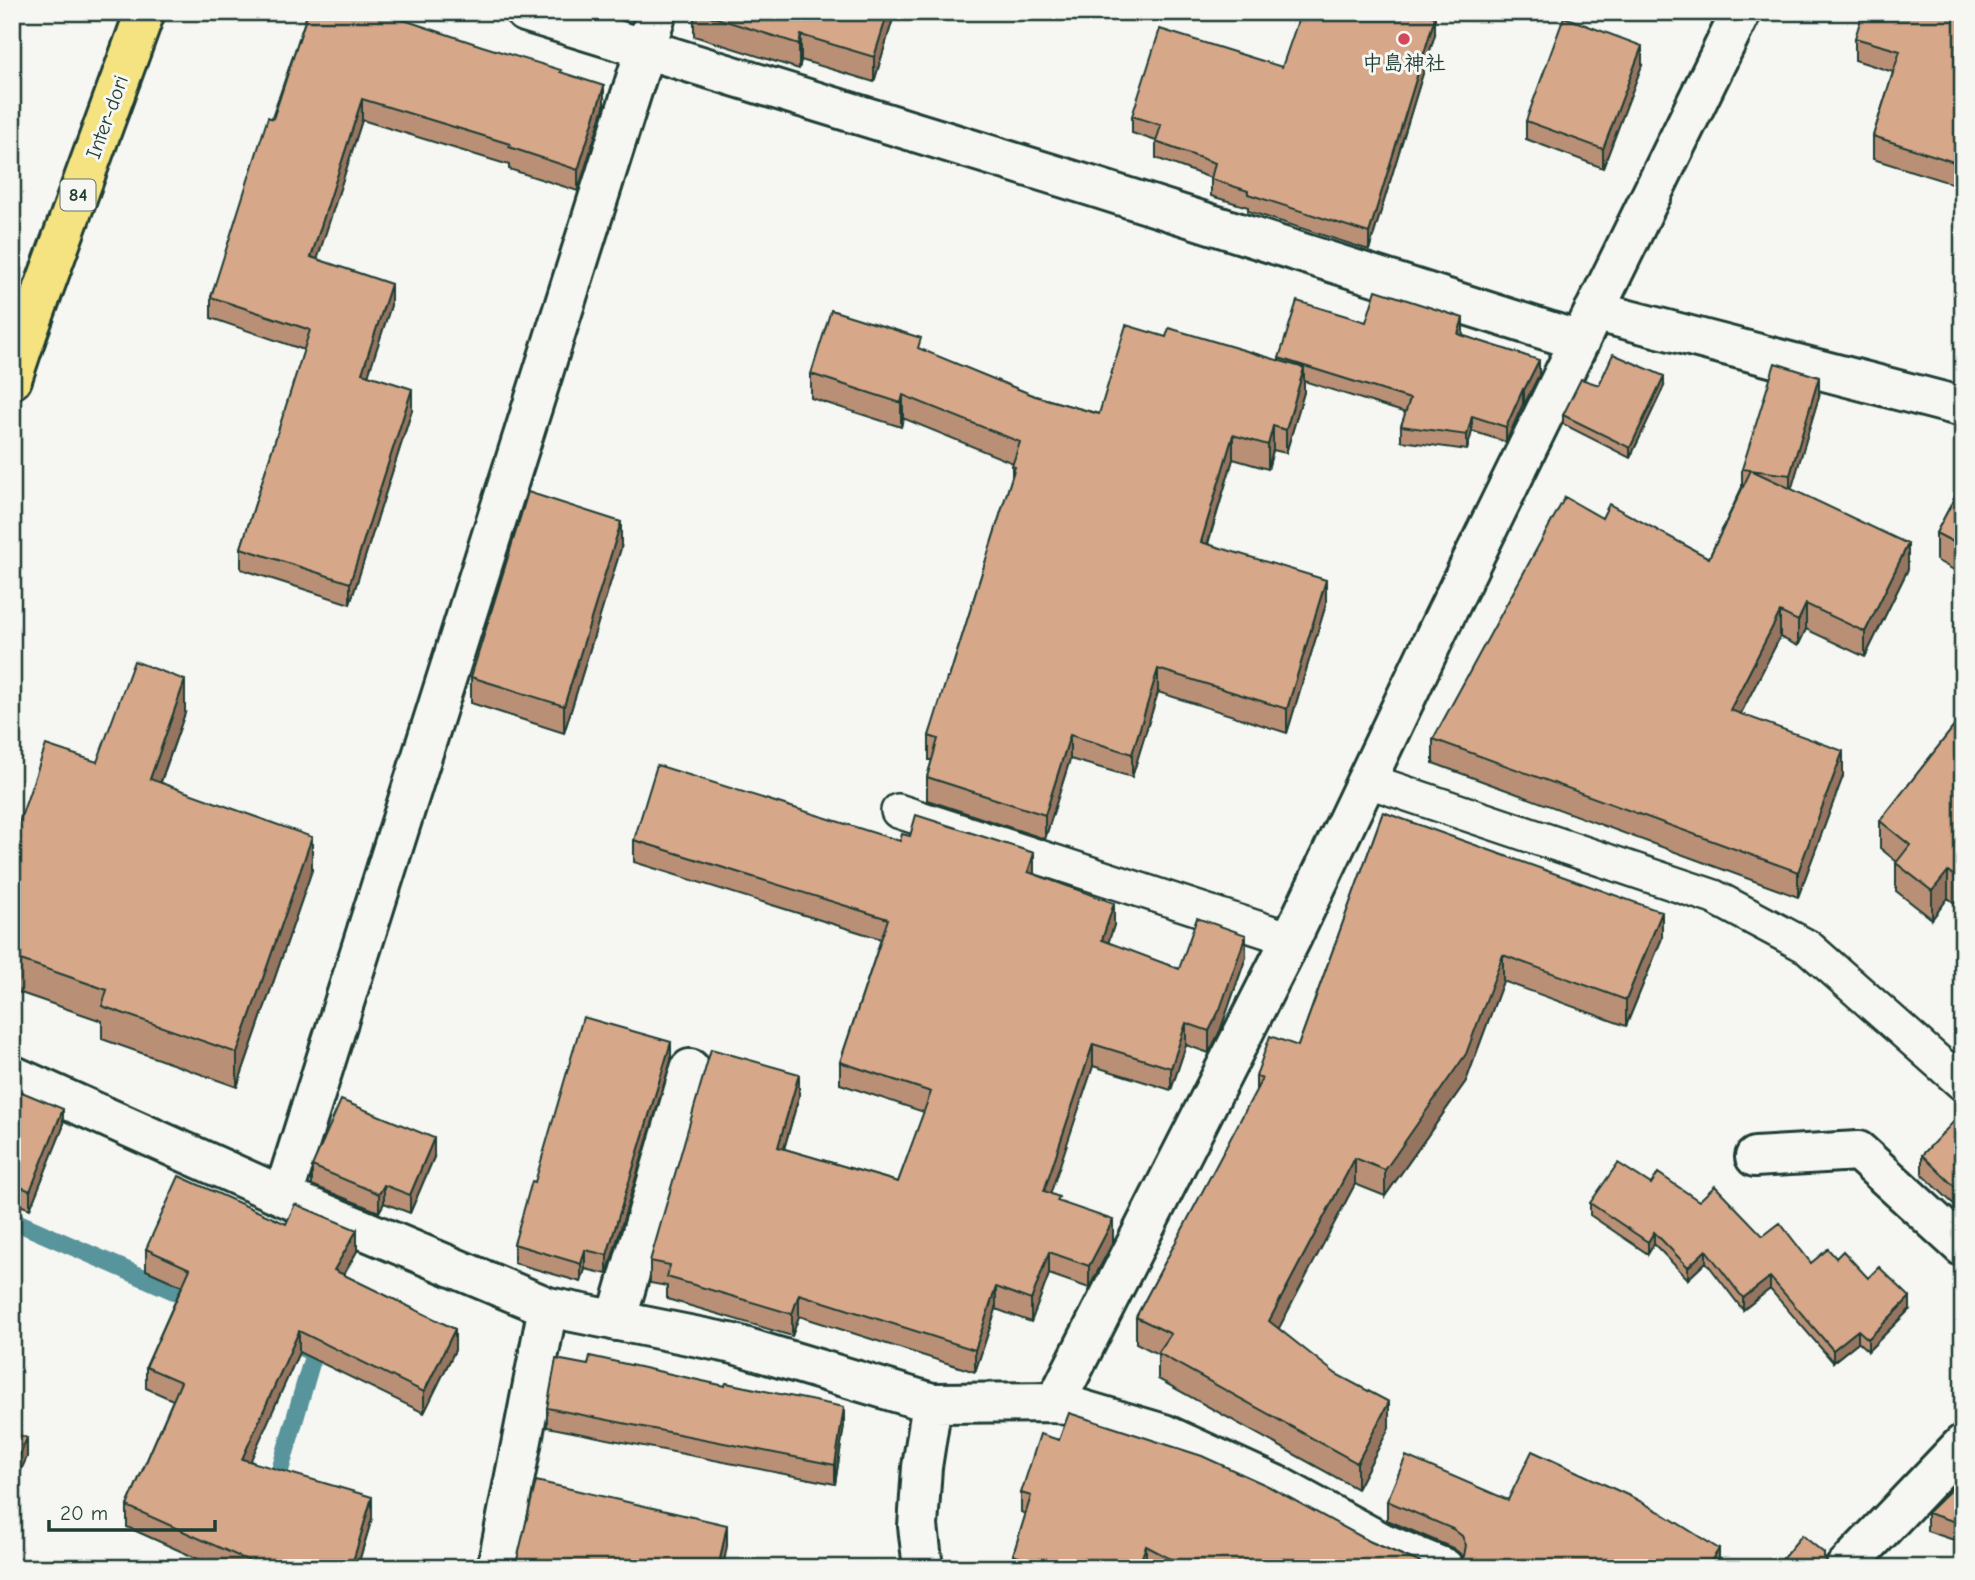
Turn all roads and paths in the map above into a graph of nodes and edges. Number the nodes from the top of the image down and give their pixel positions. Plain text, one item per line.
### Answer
1 (145, 12) edge
2 (525, 12) edge
3 (657, 12) edge
4 (1741, 12) edge
5 (645, 50) junction
6 (1587, 326) junction
7 (19, 340) edge
8 (12, 379) edge
9 (1963, 407) edge
10 (1366, 780) junction
11 (898, 811) dead end
12 (1291, 939) junction
13 (690, 1069) dead end
14 (12, 1075) edge
15 (1963, 1084) edge
16 (1755, 1157) dead end
17 (283, 1196) junction
18 (1963, 1247) edge
19 (548, 1307) junction
20 (616, 1321) junction
21 (1056, 1402) junction
22 (932, 1403) junction
23 (1963, 1444) edge
24 (497, 1568) edge
25 (923, 1568) edge
26 (1444, 1568) edge
27 (1845, 1568) edge

1 - 7 main road, Inter-dori / 84
2 - 5 street
3 - 5 street
4 - 6 street
5 - 6 street
5 - 17 street
6 - 9 street
6 - 10 street
7 - 8 main road, Inter-dori / 84
10 - 12 street
10 - 15 lane
11 - 12 lane
12 - 21 street
13 - 20 street
14 - 17 street
16 - 18 street
17 - 19 street
19 - 20 street
19 - 24 street
20 - 22 street
21 - 22 street
21 - 26 street
22 - 25 street
23 - 27 street

